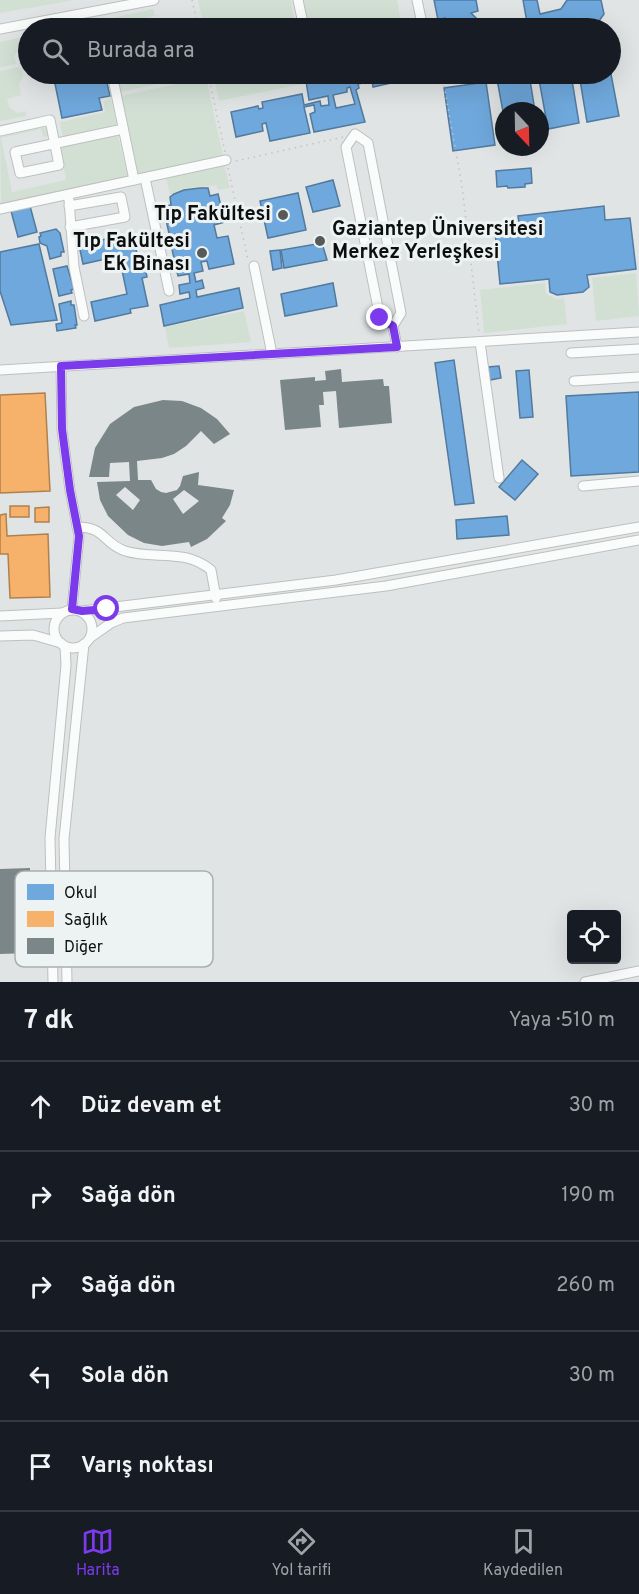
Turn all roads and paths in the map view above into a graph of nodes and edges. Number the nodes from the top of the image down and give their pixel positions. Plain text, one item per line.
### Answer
1 (154, 0) edge
2 (192, 0) edge
3 (298, 0) edge
4 (417, 0) edge
5 (135, 2) edge
6 (52, 18) edge
7 (196, 18) edge
8 (302, 18) edge
9 (421, 18) edge
10 (18, 25) edge
11 (0, 28) edge
12 (114, 84) edge
13 (210, 84) edge
14 (444, 84) edge
15 (123, 129) junction
16 (0, 130) edge
17 (355, 134) junction
18 (55, 144) junction
19 (226, 160) joint
20 (145, 178) junction
21 (134, 180) junction
22 (69, 194) junction
23 (69, 206) junction
24 (0, 209) edge
25 (70, 227) junction
26 (251, 265) joint
27 (169, 291) dead end
28 (84, 316) dead end
29 (393, 326) junction
30 (639, 332) edge
31 (480, 342) junction
32 (397, 347) junction
33 (639, 349) edge
34 (571, 353) dead end
35 (272, 354) junction
36 (61, 366) junction
37 (0, 370) edge
38 (639, 377) edge
39 (574, 381) dead end
40 (499, 478) dead end
41 (639, 481) edge
42 (583, 486) dead end
43 (77, 527) junction
44 (639, 527) edge
45 (639, 540) edge
46 (216, 595) junction
47 (217, 607) junction
48 (72, 611) junction
49 (0, 616) edge
50 (0, 636) edge
51 (88, 640) junction
52 (63, 645) junction
53 (51, 871) edge
54 (65, 871) edge
55 (53, 967) edge
56 (67, 967) edge
57 (639, 970) edge
58 (53, 982) edge
59 (67, 982) edge
60 (585, 982) edge

1 - 5 street
2 - 7 path
3 - 8 street
4 - 9 street
5 - 6 street
10 - 11 street
12 - 15 street
13 - 19 path
14 - 31 path
15 - 18 street
15 - 21 street
16 - 18 street
17 - 26 path
17 - 29 street
17 - 29 street
18 - 18 street
19 - 20 street
20 - 21 street
20 - 27 street
21 - 22 street
22 - 23 street
22 - 24 street
23 - 25 street
23 - 25 street
25 - 28 street
26 - 35 street
29 - 32 street
30 - 31 street
31 - 32 street
31 - 40 street
32 - 35 street
33 - 34 street
35 - 36 street
36 - 37 street
36 - 43 street
38 - 39 street
41 - 42 street
43 - 46 street
43 - 48 street
44 - 46 street
45 - 47 street
46 - 47 street
46 - 48 street
47 - 51 street
48 - 49 street
48 - 51 street
48 - 52 street
50 - 52 street
51 - 52 street
51 - 54 street
52 - 53 street
55 - 58 street
56 - 59 street
57 - 60 street

